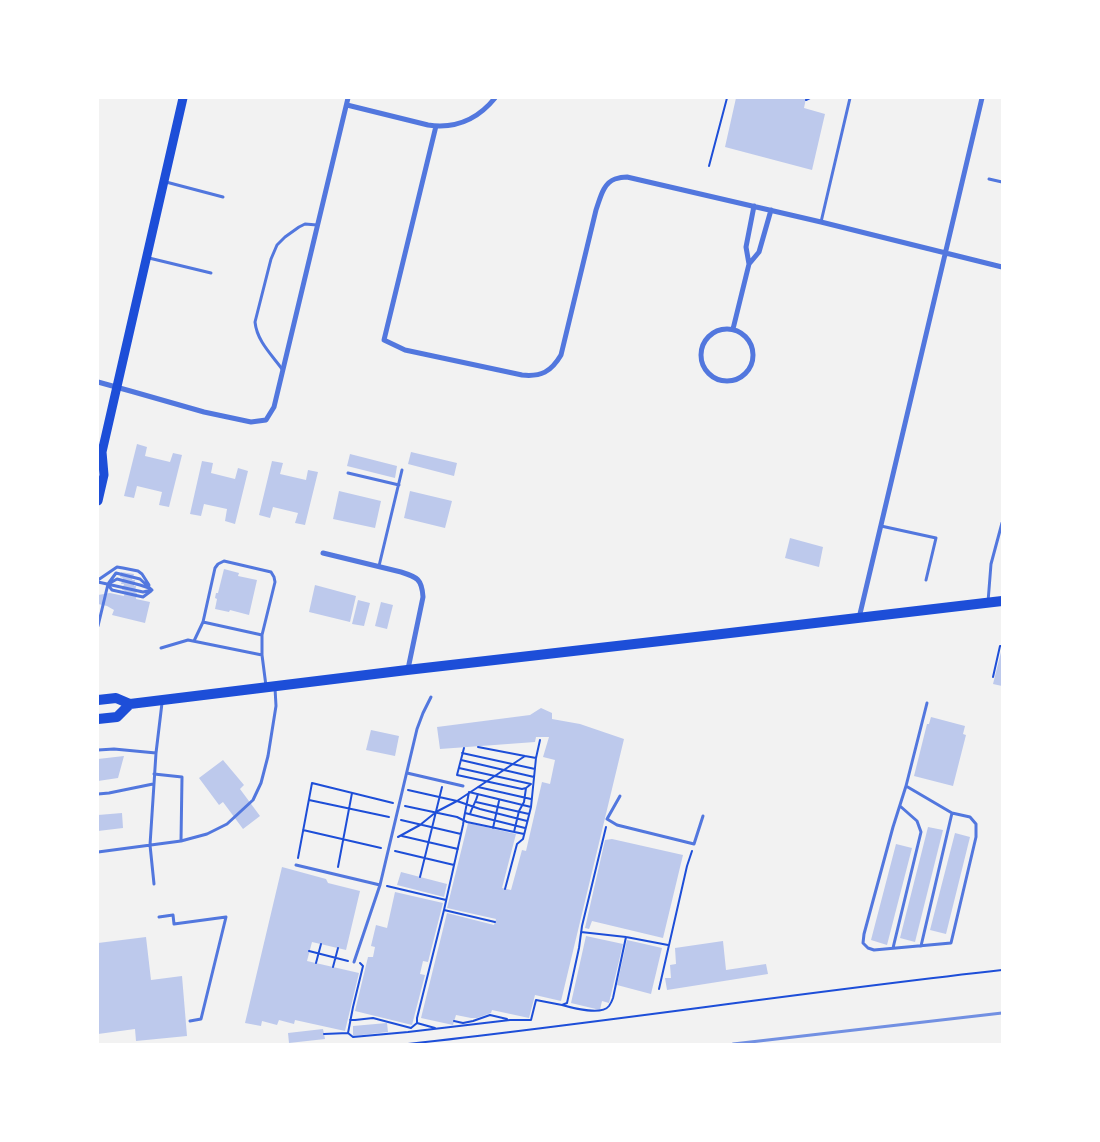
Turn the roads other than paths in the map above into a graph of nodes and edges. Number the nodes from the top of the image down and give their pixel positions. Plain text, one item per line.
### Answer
1 (183, 98) edge
2 (348, 98) edge
3 (495, 98) edge
4 (850, 98) edge
5 (982, 98) edge
6 (347, 105) junction
7 (436, 126) junction
8 (989, 179) dead end
9 (163, 181) junction
10 (1002, 182) edge
11 (223, 197) dead end
12 (754, 206) junction
13 (771, 210) junction
14 (821, 222) junction
15 (318, 225) junction
16 (945, 253) junction
17 (146, 257) junction
18 (749, 264) junction
19 (1002, 267) edge
20 (211, 273) dead end
21 (733, 329) junction
22 (283, 370) junction
23 (98, 382) edge
24 (116, 387) junction
25 (100, 455) edge
26 (402, 470) dead end
27 (348, 473) dead end
28 (399, 485) junction
29 (98, 501) edge
30 (1002, 523) edge
31 (880, 526) junction
32 (323, 553) dead end
33 (379, 566) junction
34 (926, 580) dead end
35 (98, 581) edge
36 (108, 584) junction
37 (152, 590) junction
38 (1002, 601) edge
39 (988, 602) junction
40 (859, 618) junction
41 (203, 622) junction
42 (98, 626) edge
43 (262, 635) junction
44 (194, 641) junction
45 (162, 648) dead end
46 (262, 655) junction
47 (408, 670) junction
48 (270, 686) junction
49 (431, 697) dead end
50 (98, 700) edge
51 (162, 700) junction
52 (927, 703) dead end
53 (130, 704) junction
54 (98, 719) edge
55 (98, 750) edge
56 (156, 753) junction
57 (154, 774) junction
58 (407, 774) junction
59 (154, 784) junction
60 (463, 786) dead end
61 (906, 786) junction
62 (98, 794) edge
63 (620, 796) dead end
64 (900, 806) junction
65 (952, 813) junction
66 (703, 816) dead end
67 (181, 841) junction
68 (150, 845) junction
69 (98, 852) edge
70 (296, 865) road end
71 (154, 884) dead end
72 (380, 885) junction
73 (159, 917) dead end
74 (920, 946) junction
75 (893, 948) junction
76 (354, 962) road end
77 (190, 1021) dead end

1 - 9 main road
2 - 6 street
3 - 7 street
4 - 14 lane
5 - 16 street
6 - 7 street
6 - 15 street
7 - 12 street
8 - 10 lane
9 - 11 lane
9 - 17 main road
12 - 13 street
12 - 18 street
13 - 14 street
13 - 18 street
14 - 16 street
15 - 22 street
15 - 22 lane
16 - 19 street
16 - 31 street
17 - 20 lane
17 - 24 main road
18 - 21 street
21 - 21 street
22 - 24 street
23 - 24 street
24 - 25 main road
25 - 29 main road
26 - 28 lane
27 - 28 lane
28 - 33 lane
30 - 39 lane
31 - 34 lane
31 - 40 street
32 - 33 street
33 - 47 street
35 - 36 lane
35 - 37 lane
36 - 37 lane
36 - 37 lane
36 - 42 lane
38 - 39 main road
39 - 40 main road
40 - 47 main road
41 - 43 lane
41 - 43 lane
41 - 44 lane
43 - 46 lane
44 - 45 lane
44 - 46 lane
46 - 48 lane
47 - 48 main road
48 - 51 main road
48 - 67 lane
49 - 58 lane
50 - 53 main road
51 - 53 main road
51 - 56 lane
52 - 61 lane
53 - 54 main road
55 - 56 lane
56 - 57 lane
57 - 59 lane
57 - 67 lane
58 - 60 lane
58 - 72 lane
59 - 62 lane
59 - 68 lane
61 - 64 lane
61 - 65 lane
63 - 66 lane
64 - 75 lane
64 - 75 lane
65 - 74 lane
65 - 74 lane
67 - 68 lane
68 - 69 lane
68 - 71 lane
70 - 72 lane
72 - 76 lane
73 - 77 lane
74 - 75 lane

